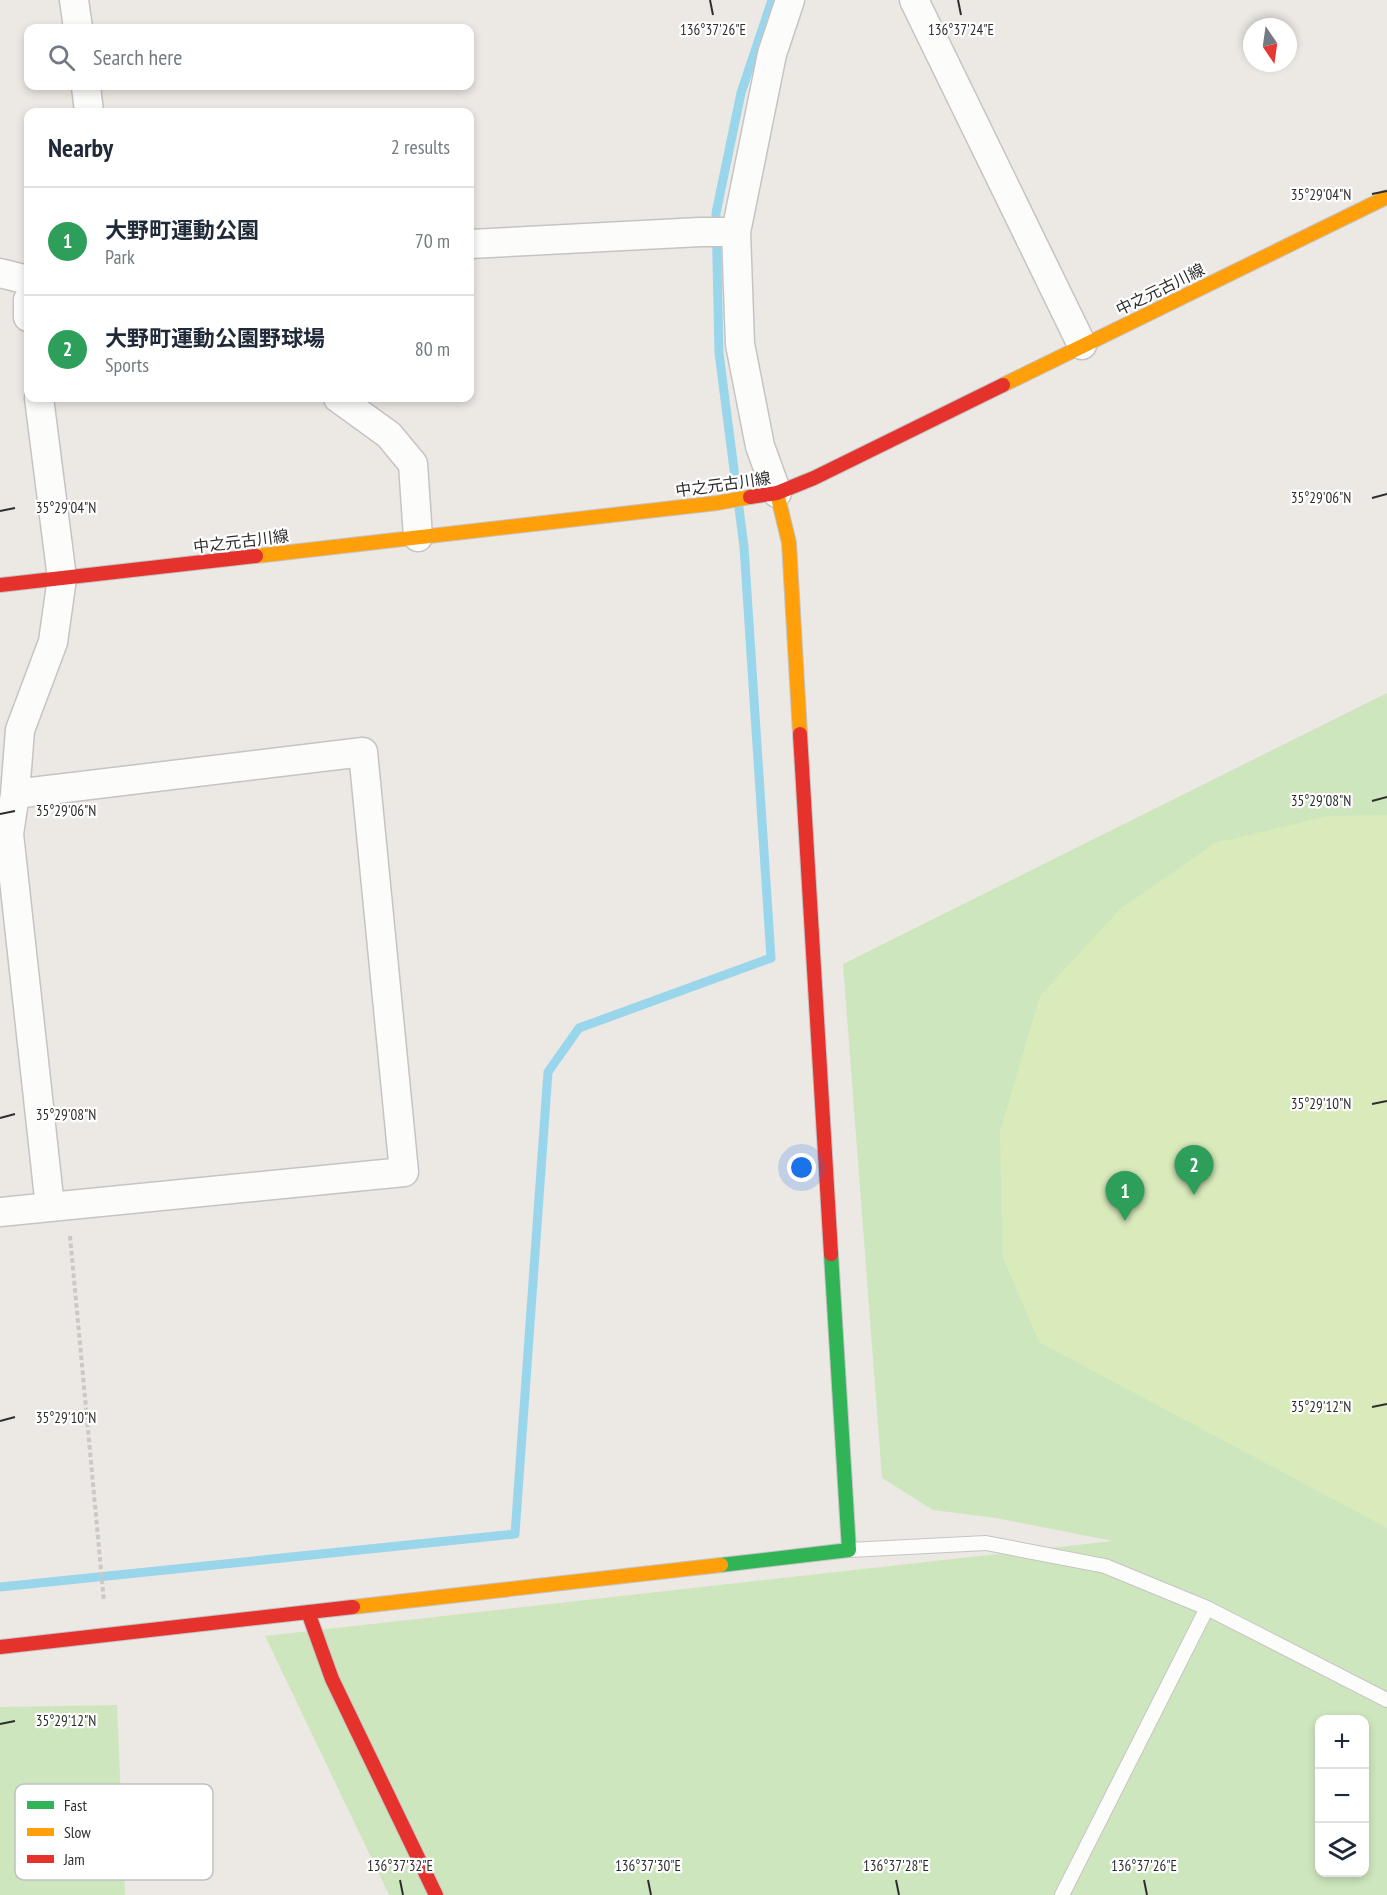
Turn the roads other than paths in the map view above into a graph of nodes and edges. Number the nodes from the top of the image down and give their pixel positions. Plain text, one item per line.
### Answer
1 (74, 0) edge
2 (790, 0) edge
3 (914, 0) edge
4 (77, 24) edge
5 (86, 90) edge
6 (89, 108) edge
7 (1387, 197) edge
8 (736, 232) junction
9 (474, 244) edge
10 (0, 273) edge
11 (24, 279) edge
12 (1082, 345) junction
13 (40, 402) edge
14 (344, 402) edge
15 (777, 493) junction
16 (418, 537) junction
17 (62, 578) junction
18 (0, 585) edge
19 (15, 794) junction
20 (58, 1206) junction
21 (0, 1212) edge
22 (849, 1550) junction
23 (1207, 1608) junction
24 (308, 1612) junction
25 (0, 1647) edge
26 (1387, 1700) edge
27 (436, 1895) edge
28 (1062, 1895) edge

1 - 4 street
2 - 8 street
3 - 12 street
5 - 6 street
7 - 12 street, 中之元古川線
8 - 9 street
8 - 15 street
10 - 11 street
12 - 15 street, 中之元古川線
13 - 17 street
14 - 16 street
15 - 16 street, 中之元古川線
15 - 22 street
16 - 17 street, 中之元古川線
17 - 18 street, 中之元古川線
17 - 19 street
19 - 20 street
19 - 20 street
20 - 21 street
22 - 23 lane
22 - 24 street
23 - 26 lane
23 - 28 lane
24 - 25 street
24 - 27 street

